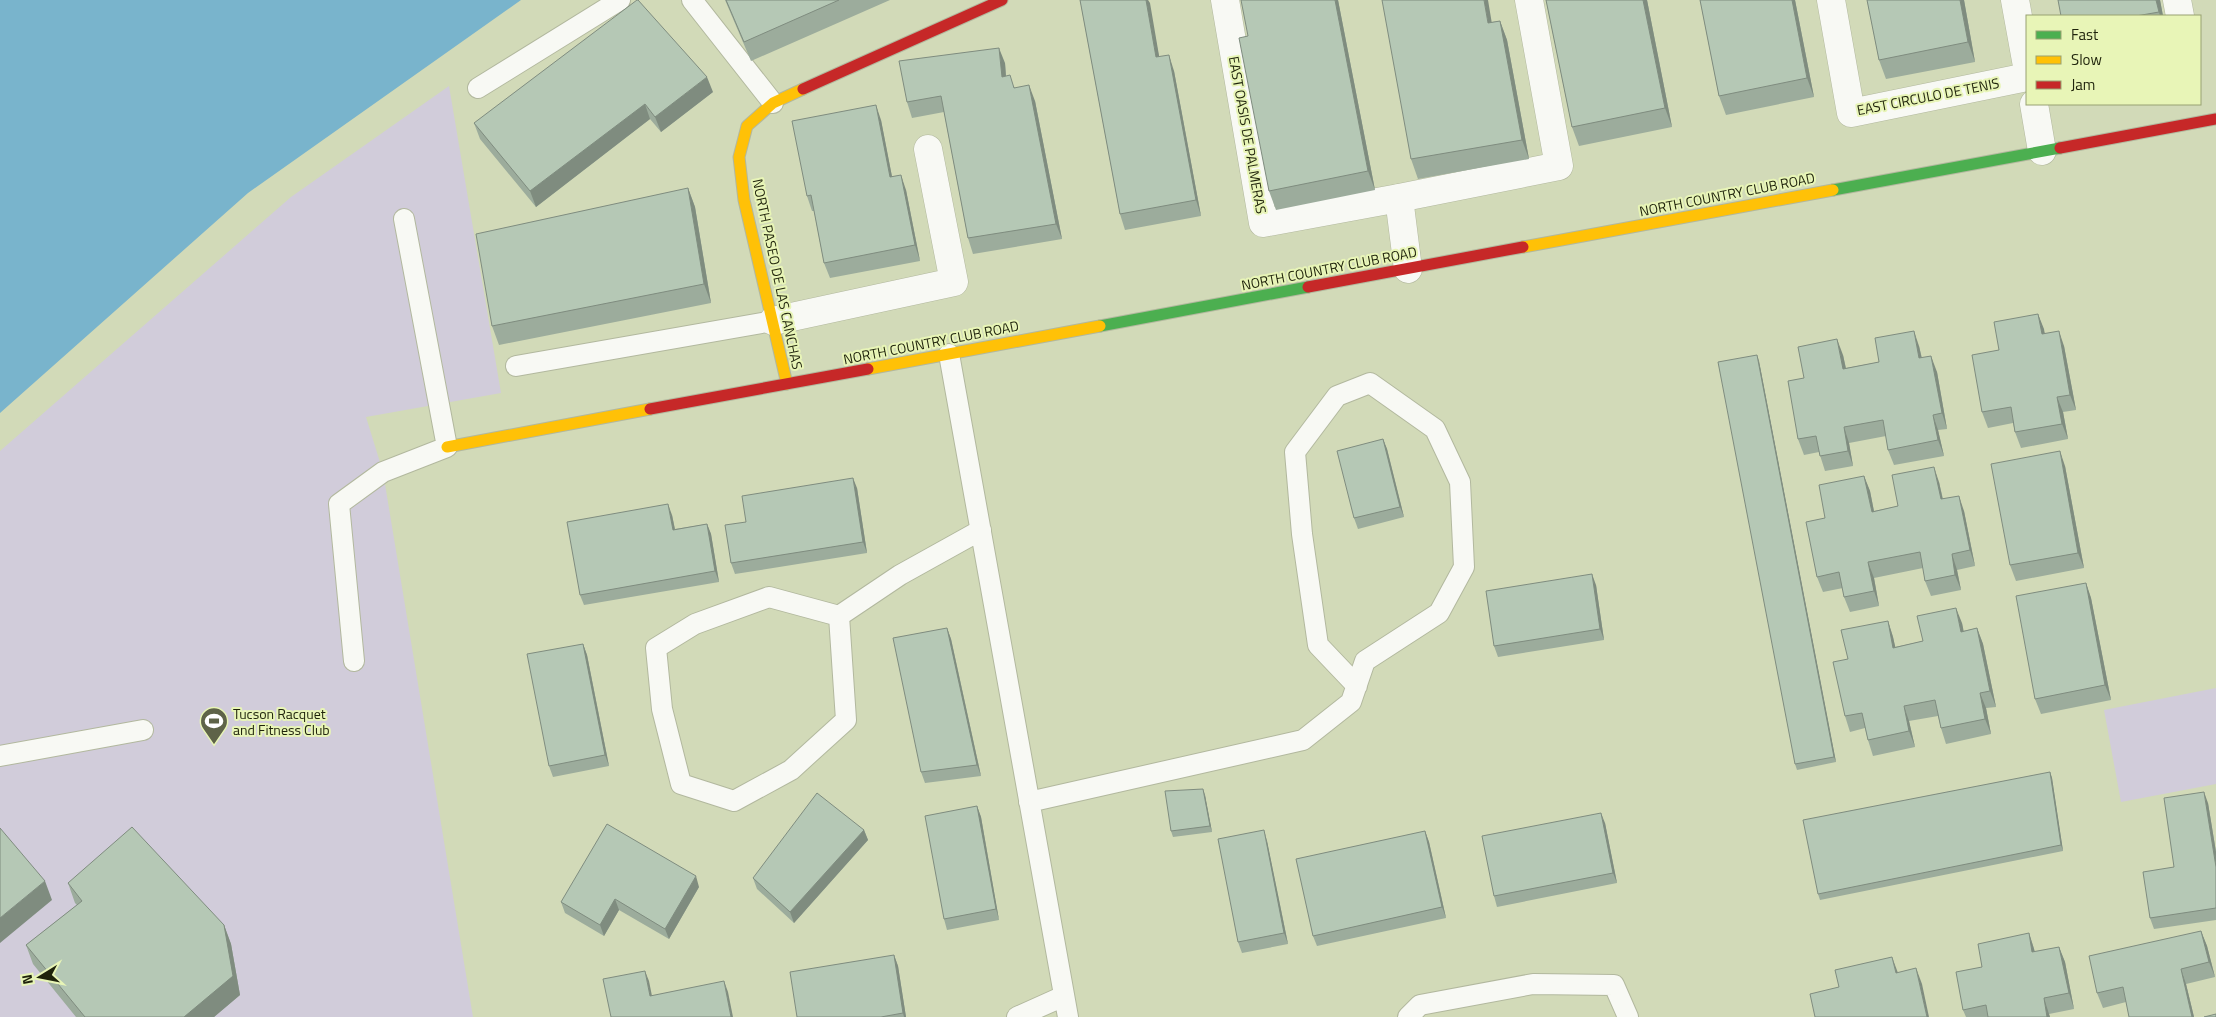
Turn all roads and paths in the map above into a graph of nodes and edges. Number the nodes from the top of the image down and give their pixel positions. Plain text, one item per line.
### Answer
1 (620, 0) edge
2 (692, 0) edge
3 (1002, 0) edge
4 (1225, 0) edge
5 (1529, 0) edge
6 (1831, 0) edge
7 (2015, 0) edge
8 (2176, 0) edge
9 (2180, 15) edge
10 (2026, 60) edge
11 (2026, 77) edge
12 (478, 88) dead end
13 (772, 103) junction
14 (2034, 105) edge
15 (2216, 119) edge
16 (928, 149) dead end
17 (2042, 151) junction
18 (1399, 198) junction
19 (404, 218) dead end
20 (1408, 269) junction
21 (773, 322) junction
22 (949, 354) junction
23 (516, 366) dead end
24 (787, 384) junction
25 (448, 447) junction
26 (981, 530) junction
27 (839, 616) junction
28 (354, 661) dead end
29 (1357, 686) junction
30 (144, 730) dead end
31 (0, 756) edge
32 (1029, 802) junction
33 (1064, 996) junction
34 (1016, 1017) edge
35 (1068, 1017) edge
36 (1408, 1017) edge
37 (1628, 1017) edge

1 - 12 lane
2 - 13 lane
3 - 13 street, NORTH PASEO DE LAS CANCHAS
4 - 18 street, EAST OASIS DE PALMERAS
5 - 18 street
6 - 11 street, EAST CIRCULO DE TENIS
7 - 10 street
8 - 9 street
13 - 21 street, NORTH PASEO DE LAS CANCHAS
14 - 17 street
15 - 17 street, NORTH COUNTRY CLUB ROAD
16 - 21 street
17 - 20 street, NORTH COUNTRY CLUB ROAD
18 - 20 street
19 - 25 lane
20 - 22 street, NORTH COUNTRY CLUB ROAD
21 - 23 lane
21 - 24 street, NORTH PASEO DE LAS CANCHAS
22 - 24 street, NORTH COUNTRY CLUB ROAD
22 - 26 lane
24 - 25 street, NORTH COUNTRY CLUB ROAD
25 - 28 lane
26 - 27 lane
26 - 32 lane
27 - 27 lane
29 - 29 lane
29 - 32 lane
30 - 31 lane
32 - 33 lane
33 - 34 lane
33 - 35 lane
36 - 37 lane

